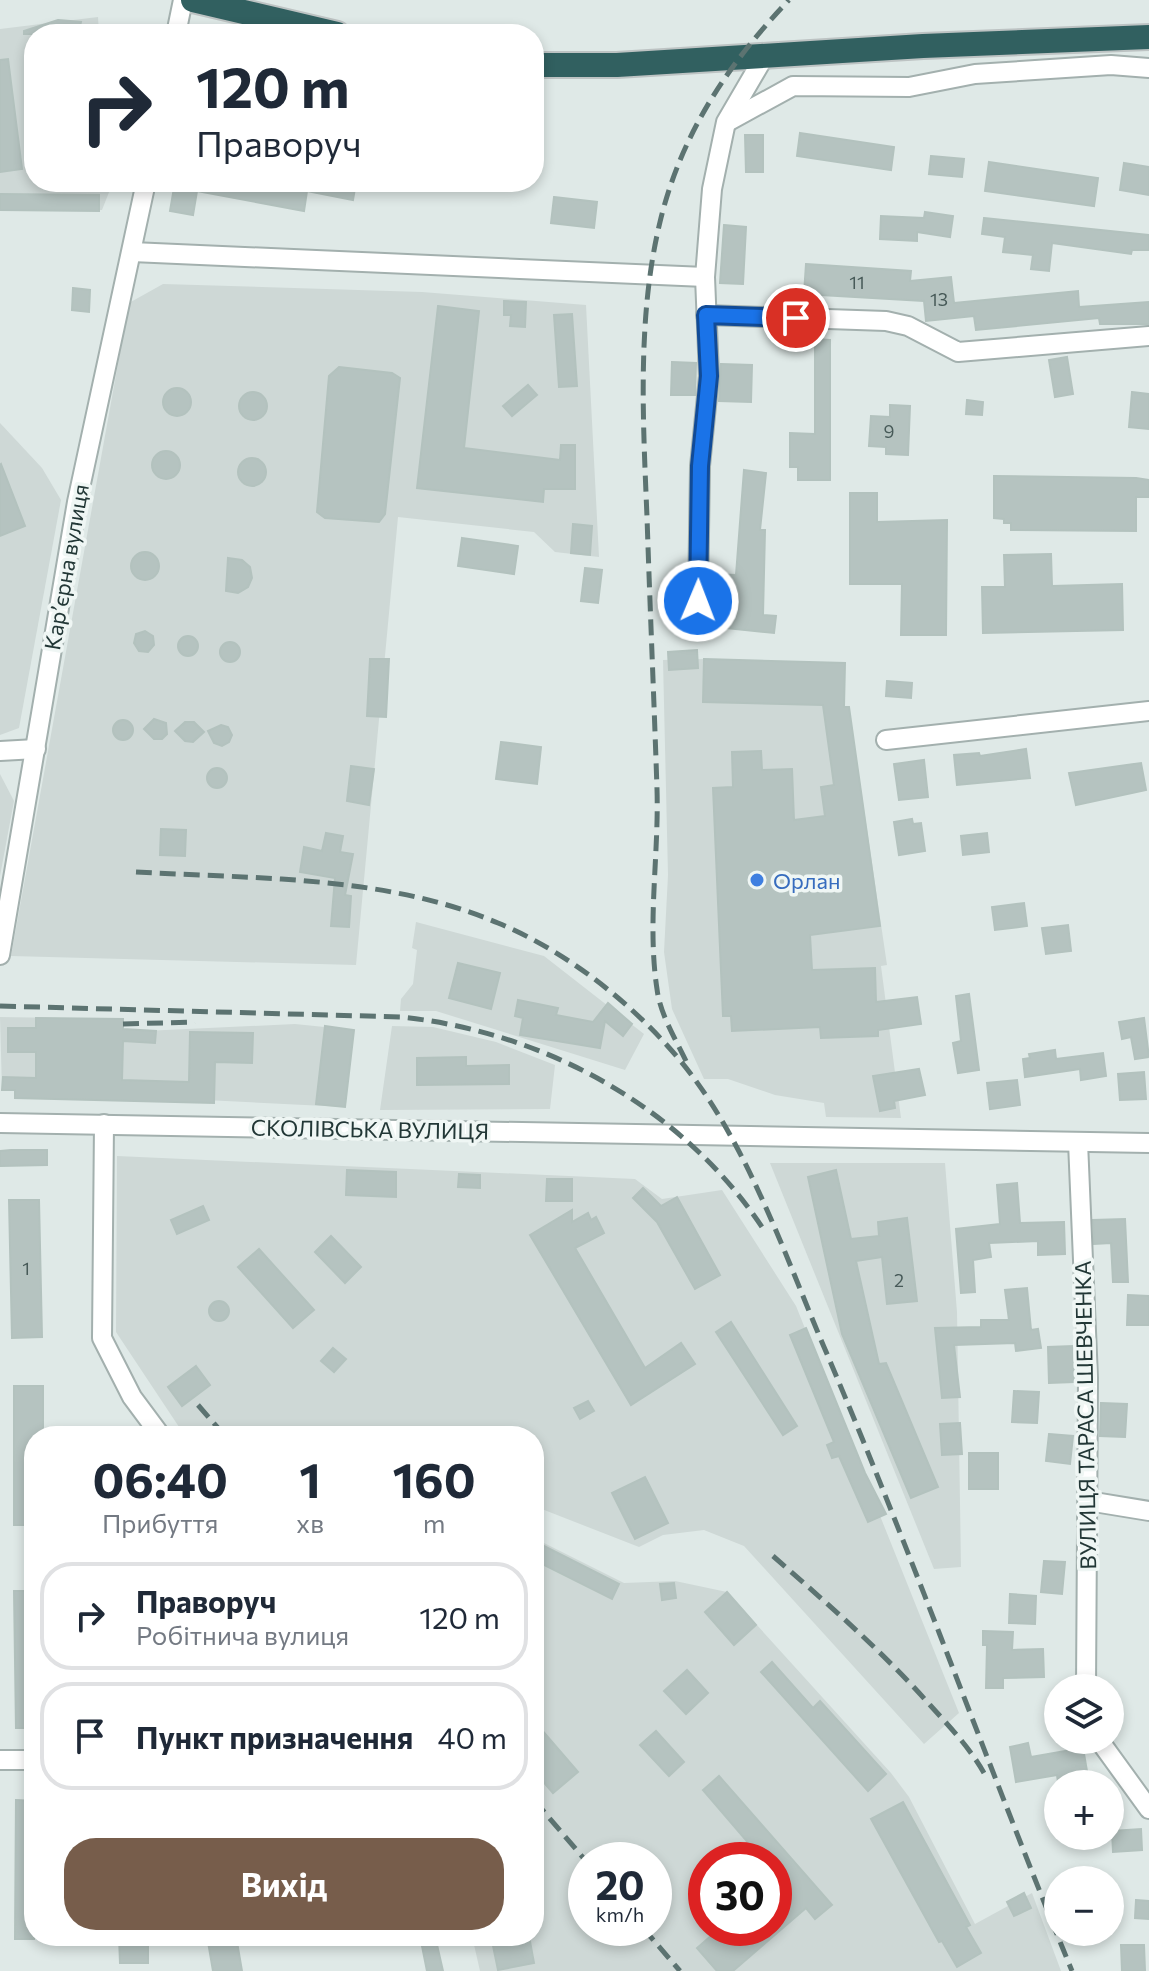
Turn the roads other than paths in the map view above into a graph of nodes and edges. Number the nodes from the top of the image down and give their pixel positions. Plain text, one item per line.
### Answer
1 (183, 0) edge
2 (193, 0) edge
3 (178, 24) edge
4 (295, 24) edge
5 (1149, 37) edge
6 (764, 57) junction
7 (544, 65) edge
8 (1149, 68) edge
9 (726, 122) junction
10 (144, 192) edge
11 (132, 252) junction
12 (705, 277) junction
13 (706, 315) junction
14 (1149, 336) edge
15 (698, 601) dead end
16 (1149, 711) edge
17 (886, 740) dead end
18 (36, 749) junction
19 (0, 751) edge
20 (0, 955) edge
21 (0, 1123) edge
22 (104, 1124) junction
23 (1078, 1142) junction
24 (1149, 1143) edge
25 (154, 1426) edge
26 (1088, 1501) junction
27 (1149, 1511) edge
28 (1086, 1674) edge
29 (1109, 1754) edge
30 (0, 1760) edge
31 (24, 1760) edge
32 (1149, 1809) edge

1 - 3 street
2 - 4 highway
5 - 6 highway
6 - 7 highway
6 - 9 street
8 - 9 street
9 - 12 street
10 - 11 street, Карʼєрна вулиця
11 - 12 street
11 - 18 street, Карʼєрна вулиця
12 - 13 street
13 - 14 street
13 - 15 street
16 - 17 street
18 - 19 street
18 - 20 street, Карʼєрна вулиця
21 - 22 street, СКОЛІВСЬКА ВУЛИЦЯ
22 - 23 street, СКОЛІВСЬКА ВУЛИЦЯ
22 - 25 street
23 - 24 street
23 - 26 street, ВУЛИЦЯ ТАРАСА ШЕВЧЕНКА
26 - 27 street
26 - 28 street, ВУЛИЦЯ ТАРАСА ШЕВЧЕНКА
29 - 32 street
30 - 31 street

